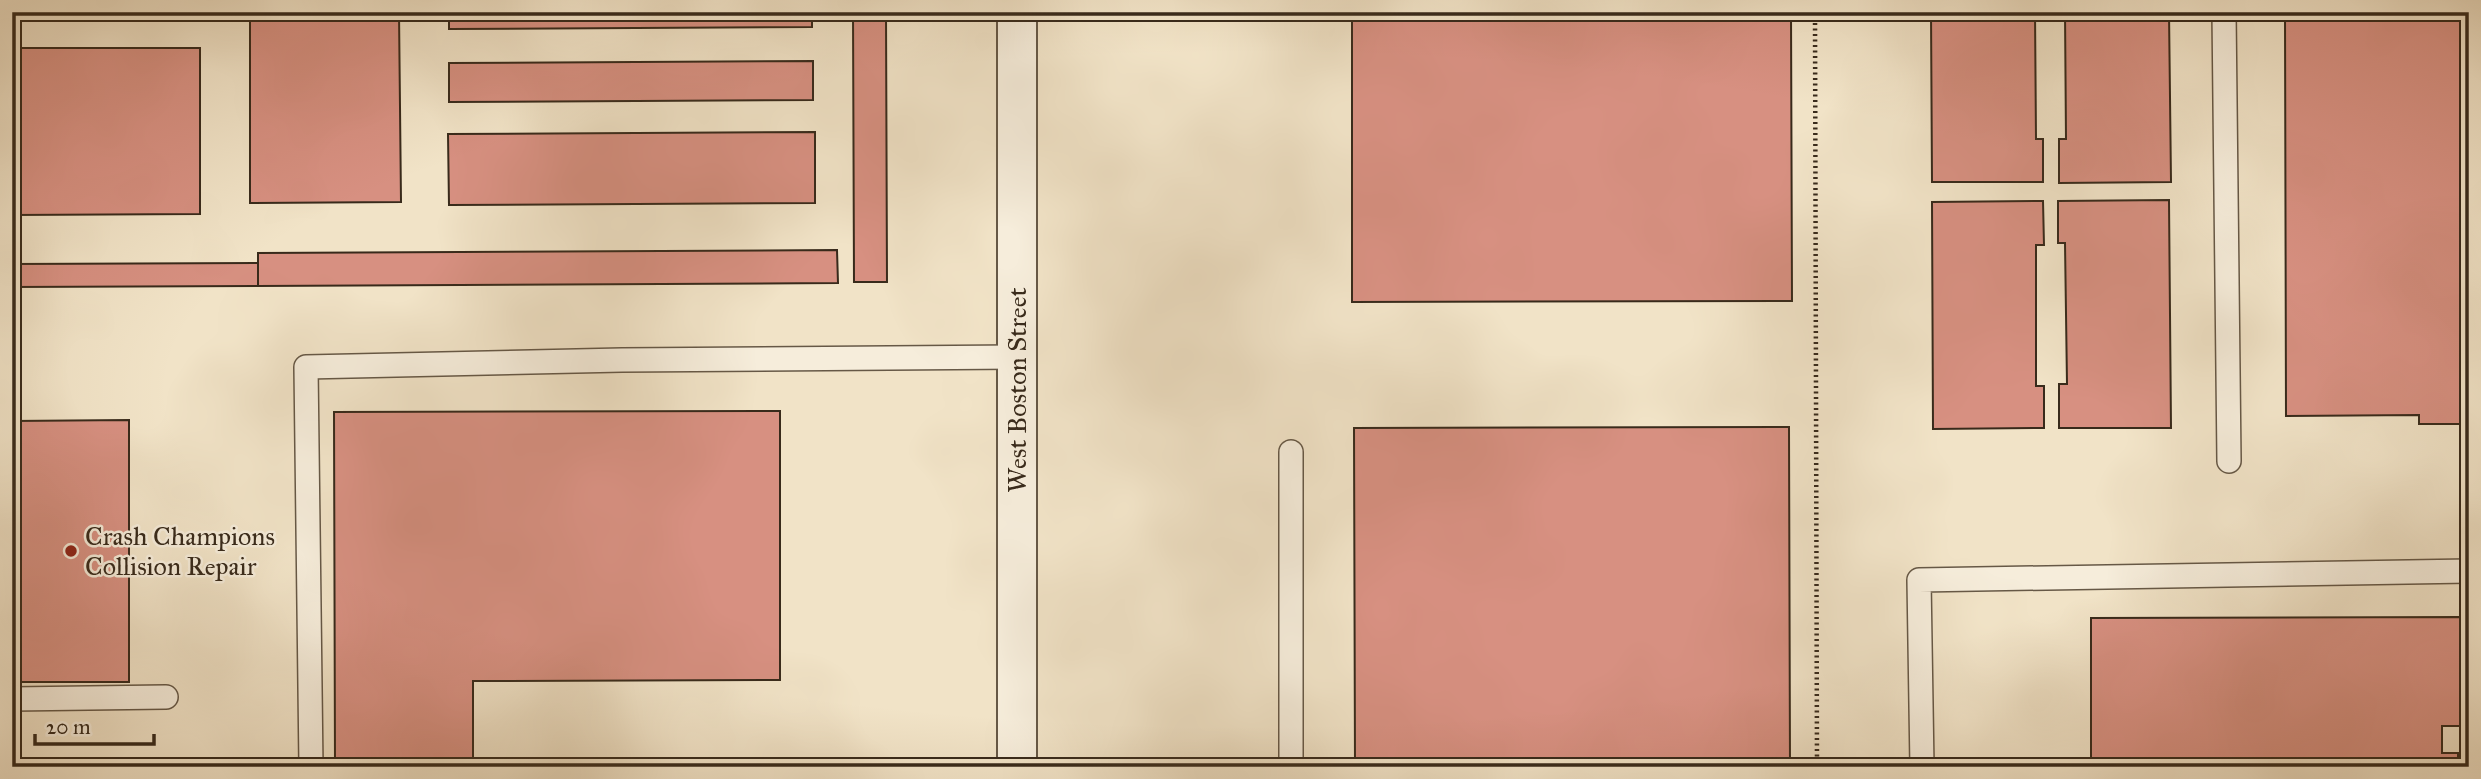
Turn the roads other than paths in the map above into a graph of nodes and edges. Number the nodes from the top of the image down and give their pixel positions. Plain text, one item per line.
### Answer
1 (1017, 12) edge
2 (2224, 12) edge
3 (1017, 357) junction
4 (1291, 452) dead end
5 (2229, 461) dead end
6 (2469, 571) edge
7 (166, 697) dead end
8 (12, 699) edge
9 (311, 767) edge
10 (1017, 767) edge
11 (1291, 767) edge
12 (1922, 767) edge

1 - 3 street, West Boston Street
2 - 5 lane
3 - 9 lane
3 - 10 street, West Boston Street
4 - 11 lane
6 - 12 lane
7 - 8 lane

